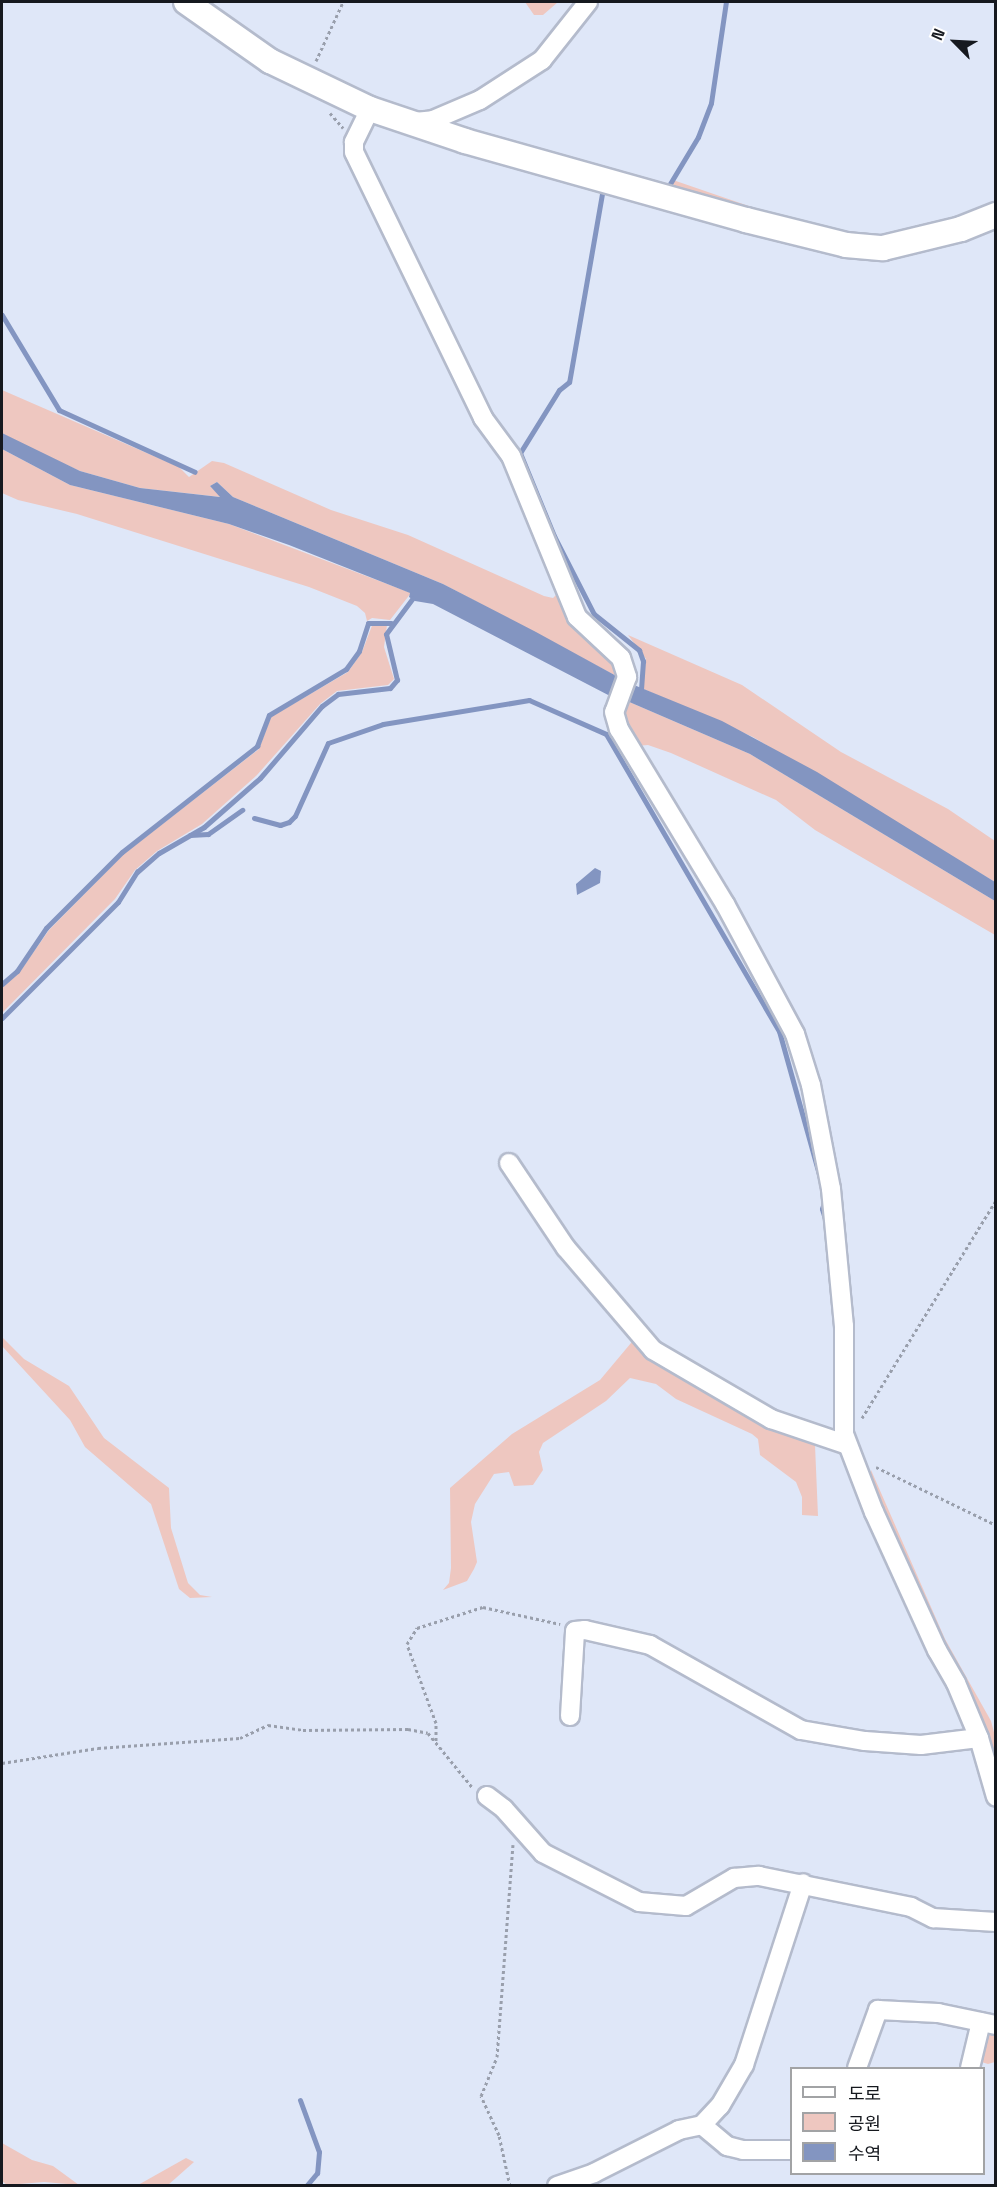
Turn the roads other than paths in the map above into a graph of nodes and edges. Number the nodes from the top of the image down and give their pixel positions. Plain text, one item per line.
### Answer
1 (186, 2) edge
2 (588, 2) edge
3 (370, 109) junction
4 (410, 123) junction
5 (996, 215) edge
6 (509, 1163) dead end
7 (849, 1446) junction
8 (570, 1716) dead end
9 (979, 1738) junction
10 (487, 1796) road end
11 (996, 1797) edge
12 (803, 1883) junction
13 (996, 1923) edge
14 (988, 2023) edge
15 (856, 2067) edge
16 (970, 2067) edge
17 (702, 2125) junction
18 (790, 2150) edge
19 (557, 2186) edge

1 - 3 street
2 - 4 street
3 - 4 street
3 - 7 street
4 - 5 street
6 - 7 street
7 - 9 street
8 - 9 street
9 - 11 street
10 - 12 street
12 - 13 street
12 - 17 street
14 - 15 street
14 - 16 street
17 - 18 street
17 - 19 street

